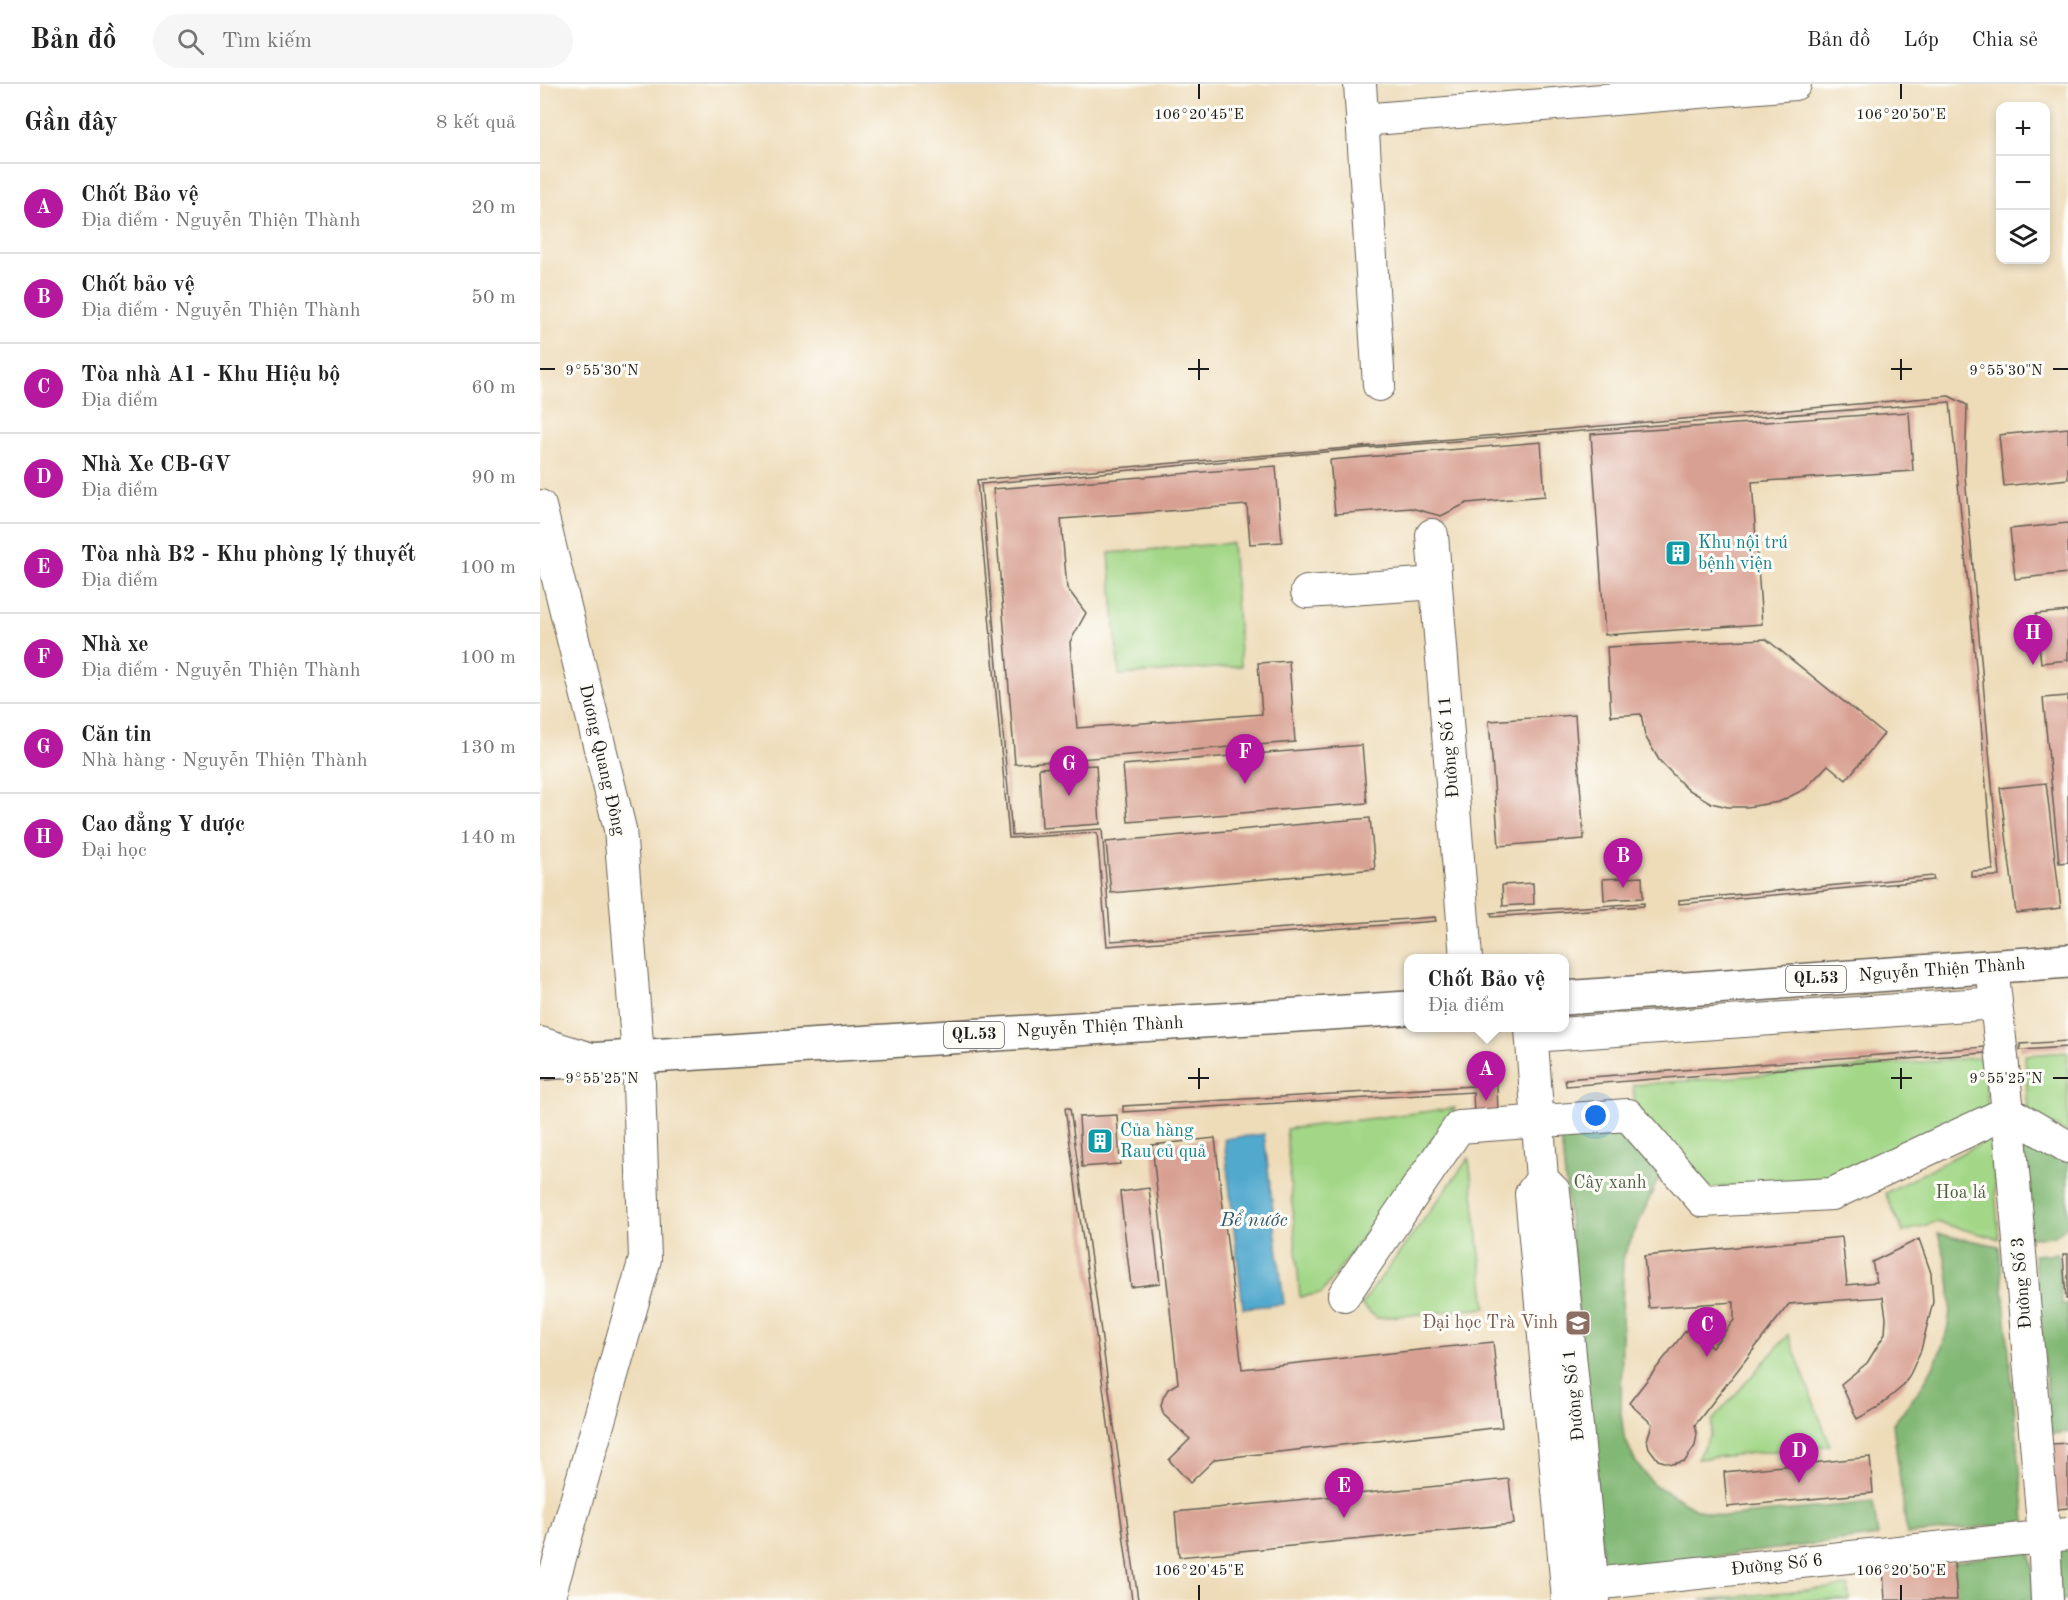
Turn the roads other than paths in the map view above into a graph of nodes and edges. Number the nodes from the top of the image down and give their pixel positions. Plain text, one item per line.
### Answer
1 (1360, 84) edge
2 (1795, 84) edge
3 (1362, 120) junction
4 (1379, 385) dead end
5 (540, 506) edge
6 (1432, 535) dead end
7 (1436, 583) junction
8 (1307, 592) dead end
9 (1466, 954) edge
10 (2068, 961) edge
11 (1992, 966) junction
12 (1569, 998) edge
13 (1996, 1003) junction
14 (1404, 1008) edge
15 (1569, 1030) edge
16 (1532, 1032) edge
17 (540, 1043) edge
18 (638, 1055) junction
19 (591, 1060) junction
20 (540, 1062) edge
21 (2008, 1112) junction
22 (1538, 1122) junction
23 (2068, 1147) edge
24 (1344, 1295) dead end
25 (2056, 1535) edge
26 (1585, 1595) edge
27 (548, 1600) edge
28 (2047, 1600) edge

1 - 3 street
2 - 3 street
3 - 4 street
5 - 18 street, Dương Quang Đông
6 - 7 street, Đường Số 11
7 - 8 street
7 - 9 street, Đường Số 11
10 - 11 highway, Nguyễn Thiện Thành / QL.53
11 - 12 highway, Nguyễn Thiện Thành / QL.53
11 - 13 street, Đường Số 3
13 - 15 street
13 - 21 street, Đường Số 3
14 - 18 highway, Nguyễn Thiện Thành / QL.53
16 - 22 street, Đường Số 1
17 - 19 street
18 - 19 highway, Nguyễn Thiện Thành / QL.53
18 - 27 street, Dương Quang Đông
19 - 20 highway, Nguyễn Thiện Thành / QL.53
21 - 22 street
21 - 23 street
21 - 25 street, Đường Số 3
22 - 24 street
22 - 26 street, Đường Số 1
25 - 26 street, Đường Số 6
25 - 28 street, Đường Số 3

